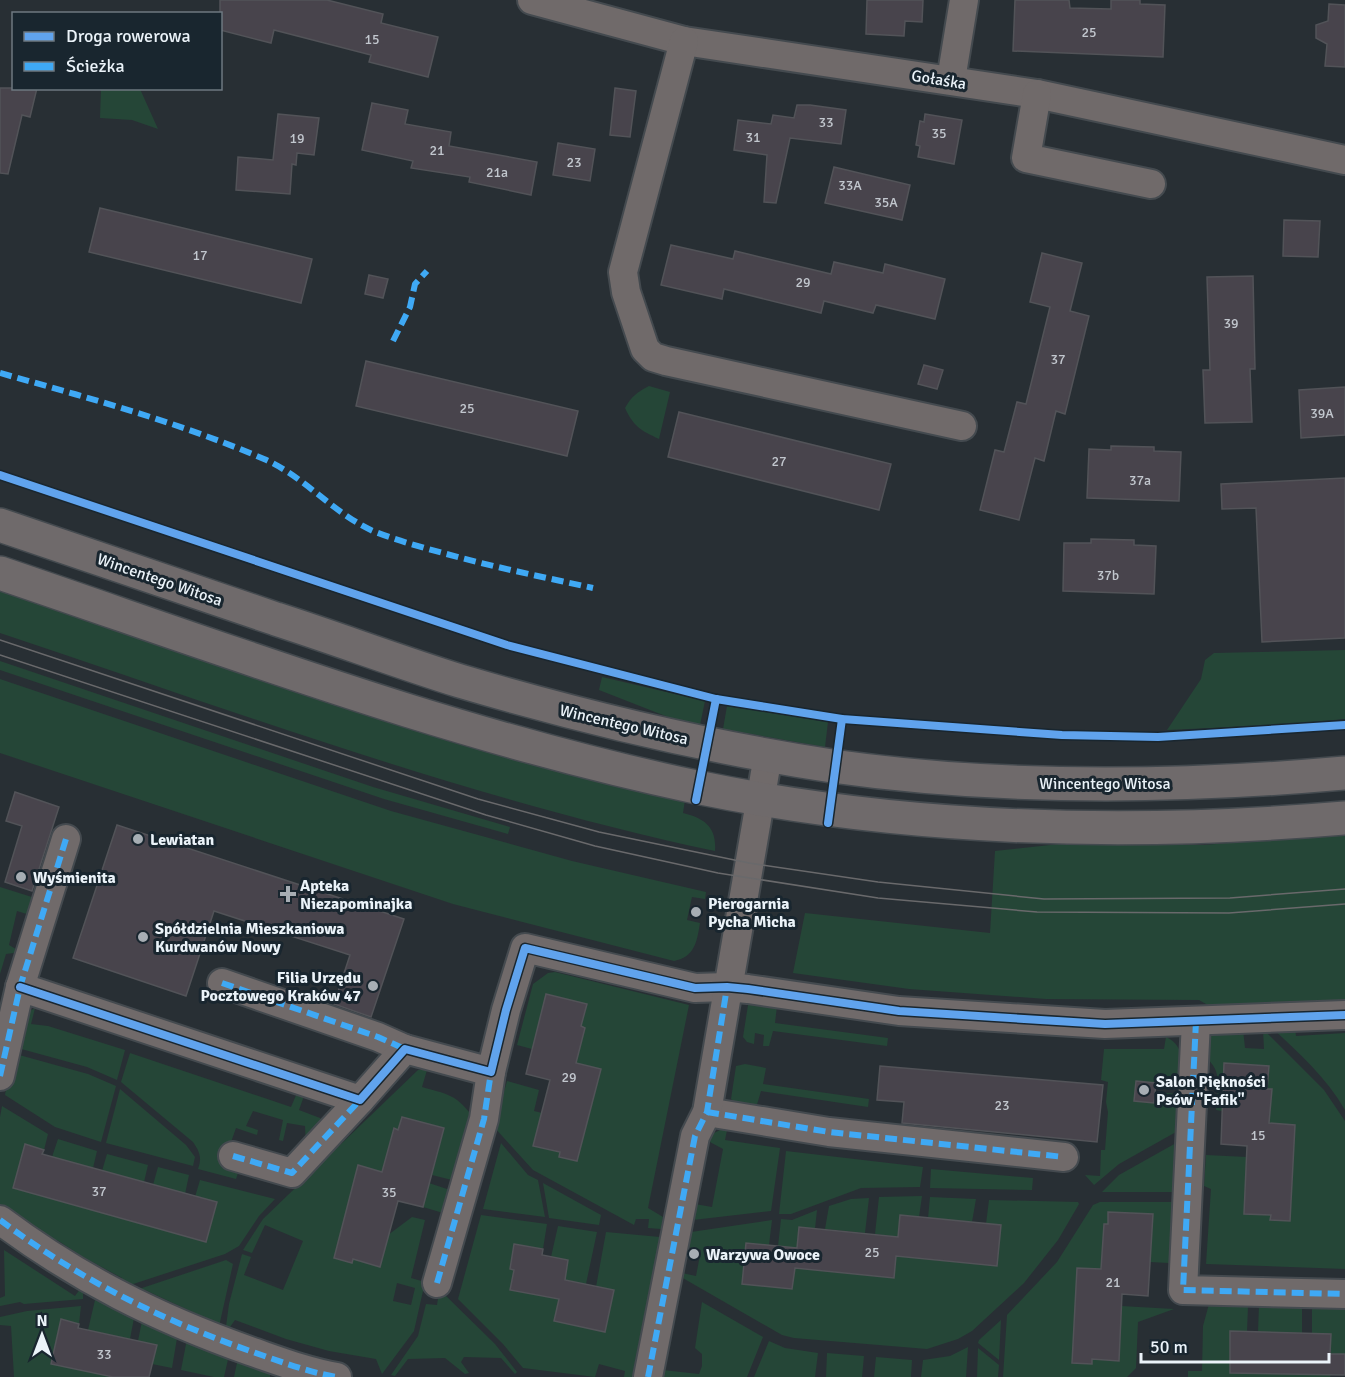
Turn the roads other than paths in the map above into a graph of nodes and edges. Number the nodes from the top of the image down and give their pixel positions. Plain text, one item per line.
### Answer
1 (532, 0) edge
2 (964, 0) edge
3 (684, 41) junction
4 (951, 80) junction
5 (1037, 94) junction
6 (1345, 160) edge
7 (1151, 184) dead end
8 (963, 426) dead end
9 (0, 525) edge
10 (0, 573) edge
11 (768, 755) junction
12 (1345, 773) edge
13 (761, 799) junction
14 (1345, 818) edge
15 (66, 838) dead end
16 (222, 983) dead end
17 (20, 987) junction
18 (728, 987) junction
19 (1345, 1015) edge
20 (1196, 1021) junction
21 (405, 1049) junction
22 (491, 1072) junction
23 (0, 1076) edge
24 (360, 1100) junction
25 (707, 1112) junction
26 (233, 1156) dead end
27 (1064, 1157) dead end
28 (0, 1220) edge
29 (437, 1283) dead end
30 (1345, 1294) edge
31 (337, 1377) edge
32 (648, 1377) edge

1 - 3 street, Gołaśka
2 - 4 street
3 - 4 street, Gołaśka
3 - 8 street
4 - 5 street, Gołaśka
5 - 6 street, Gołaśka
5 - 7 street
9 - 11 main road, Wincentego Witosa
10 - 13 main road
11 - 12 main road, Wincentego Witosa
11 - 13 street
13 - 14 main road
13 - 18 street
15 - 17 street
16 - 21 street
17 - 23 street
17 - 24 street
18 - 20 street
18 - 22 street
18 - 25 street
19 - 20 street
20 - 30 street
21 - 22 street
21 - 24 street
22 - 29 street
24 - 26 street
25 - 27 street
25 - 32 street
28 - 31 street

